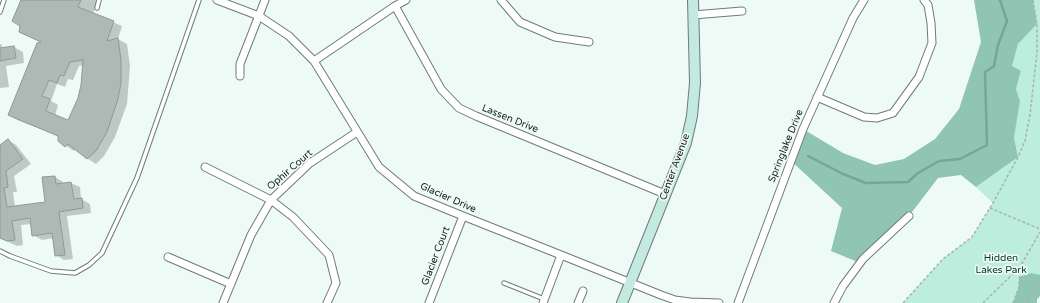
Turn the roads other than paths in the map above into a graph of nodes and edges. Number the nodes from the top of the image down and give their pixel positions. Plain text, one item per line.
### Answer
1 (4, 0) edge
2 (100, 0) edge
3 (199, 0) edge
4 (217, 0) edge
5 (265, 0) edge
6 (406, 0) edge
7 (501, 0) edge
8 (693, 0) edge
9 (864, 0) edge
10 (924, 0) edge
11 (395, 6) junction
12 (97, 8) dead end
13 (742, 11) dead end
14 (0, 12) edge
15 (692, 15) junction
16 (259, 16) junction
17 (589, 42) dead end
18 (314, 61) junction
19 (240, 76) dead end
20 (817, 97) junction
21 (357, 132) junction
22 (205, 167) dead end
23 (665, 194) junction
24 (271, 200) junction
25 (462, 216) junction
26 (909, 216) dead end
27 (0, 251) edge
28 (561, 255) junction
29 (168, 257) dead end
30 (504, 283) dead end
31 (630, 283) junction
32 (230, 284) junction
33 (583, 291) dead end
34 (543, 301) edge
35 (223, 303) edge
36 (327, 303) edge
37 (429, 303) edge
38 (578, 303) edge
39 (622, 303) edge
40 (690, 303) edge
41 (719, 303) edge
42 (738, 303) edge
43 (834, 303) edge

1 - 14 lane
2 - 12 lane
3 - 27 lane
4 - 16 street, Glacier Drive
5 - 16 street
6 - 11 street
7 - 17 street
8 - 15 street, Center Avenue
9 - 20 street, Springlake Drive
10 - 20 street
11 - 18 street
11 - 23 street, Lassen Drive
13 - 15 street
15 - 23 street, Center Avenue
16 - 18 street, Glacier Drive
16 - 19 street
18 - 21 street, Glacier Drive
20 - 42 street, Springlake Drive
21 - 24 street, Ophir Court
21 - 25 street, Glacier Drive
22 - 24 street
23 - 31 street, Center Avenue
24 - 32 street, Ophir Court
24 - 36 street
25 - 28 street, Glacier Drive
25 - 37 street, Glacier Court
26 - 43 street
28 - 31 street, Glacier Drive
28 - 34 street
29 - 32 street
30 - 34 lane
31 - 39 street, Center Avenue
31 - 40 street, Glacier Drive
32 - 35 street, Ophir Court
33 - 38 street
40 - 41 street, Glacier Drive

